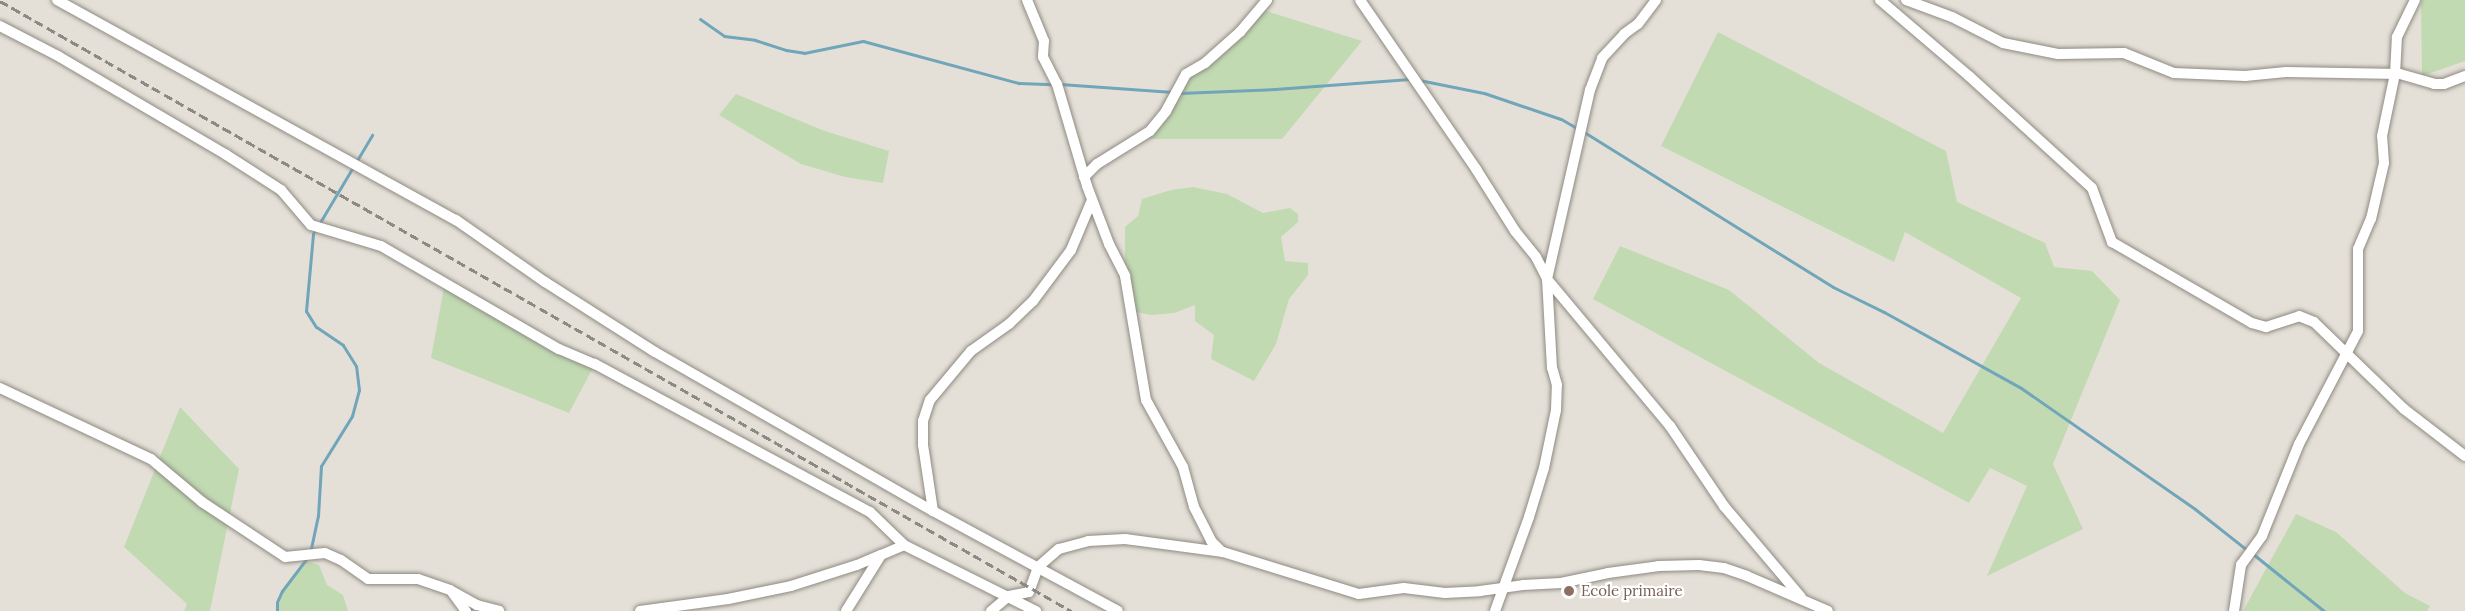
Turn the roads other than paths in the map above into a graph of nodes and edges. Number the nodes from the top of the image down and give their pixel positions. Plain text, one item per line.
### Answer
1 (57, 0) edge
2 (1027, 0) edge
3 (1267, 0) edge
4 (1360, 0) edge
5 (1656, 0) edge
6 (1880, 0) edge
7 (1906, 0) edge
8 (2415, 0) edge
9 (0, 26) edge
10 (2395, 74) junction
11 (2465, 76) edge
12 (1084, 177) junction
13 (1092, 200) junction
14 (1547, 279) junction
15 (2347, 353) junction
16 (0, 388) edge
17 (2465, 456) edge
18 (933, 511) junction
19 (904, 545) junction
20 (1223, 552) junction
21 (881, 555) junction
22 (1038, 567) junction
23 (1502, 589) junction
24 (450, 590) junction
25 (1010, 596) junction
26 (2235, 597) junction
27 (1810, 607) edge
28 (466, 611) edge
29 (499, 611) edge
30 (640, 611) edge
31 (846, 611) edge
32 (991, 611) edge
33 (1036, 611) edge
34 (1118, 611) edge
35 (1495, 611) edge
36 (1828, 611) edge
37 (2227, 611) edge
38 (2234, 611) edge

1 - 18 street
2 - 12 street
3 - 12 street
4 - 14 street
5 - 14 street
6 - 15 street
7 - 10 street
8 - 10 street
9 - 19 street
10 - 11 street
10 - 15 street
12 - 13 street
13 - 18 street
13 - 20 street
14 - 23 street
14 - 27 street
15 - 17 street
15 - 26 street
16 - 24 street
18 - 22 street
19 - 21 street
19 - 25 street
20 - 22 street
20 - 23 street
21 - 30 street
21 - 31 street
22 - 25 street
22 - 34 street
23 - 27 street
23 - 35 street
24 - 28 street
24 - 29 street
25 - 32 street
25 - 33 street
26 - 37 street
26 - 38 street
27 - 36 street

